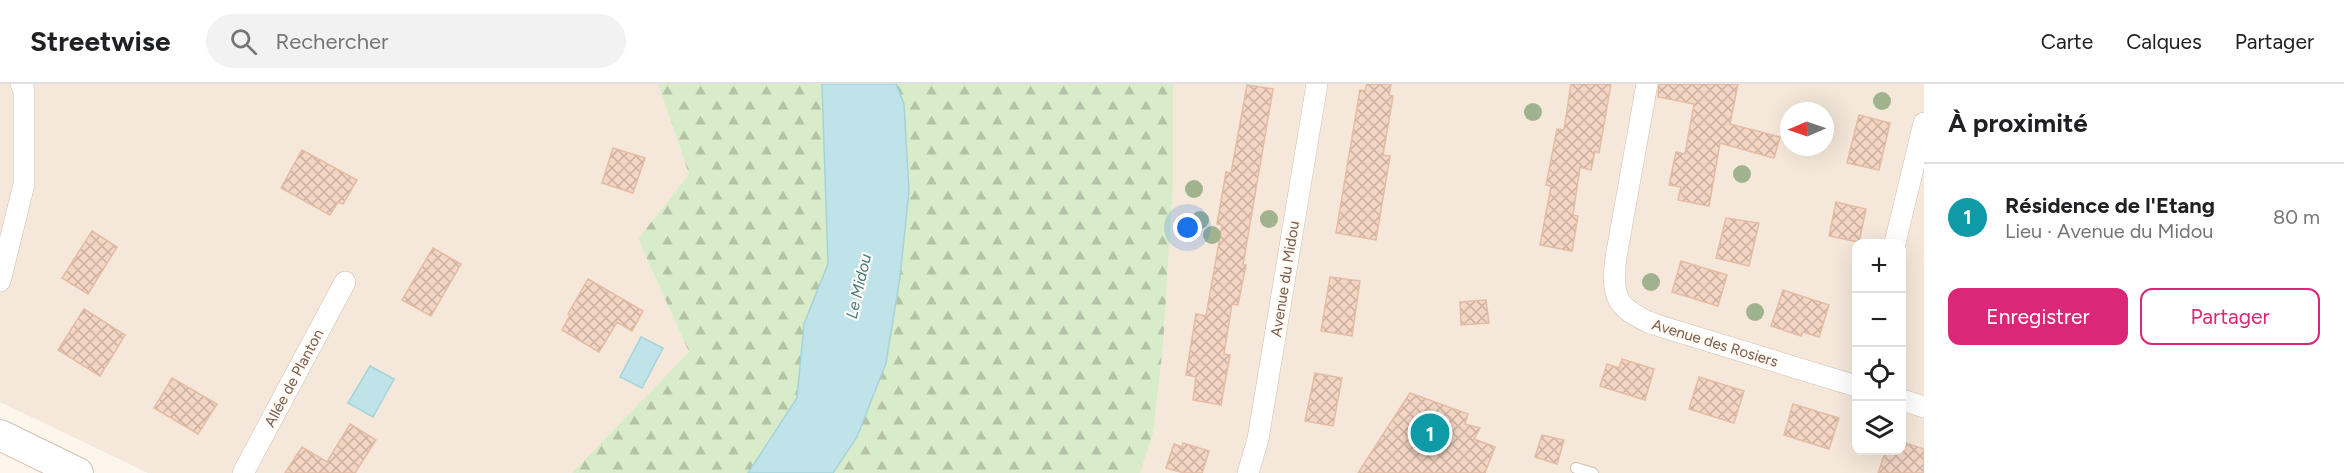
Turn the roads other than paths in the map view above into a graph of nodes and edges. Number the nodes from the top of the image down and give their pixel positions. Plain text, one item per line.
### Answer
1 (21, 84) edge
2 (1317, 84) edge
3 (1647, 84) edge
4 (1924, 123) edge
5 (1896, 239) edge
6 (0, 281) edge
7 (345, 282) dead end
8 (1852, 384) edge
9 (1905, 401) edge
10 (1924, 407) edge
11 (0, 435) edge
12 (1576, 468) dead end
13 (78, 473) edge
14 (243, 473) edge
15 (1248, 473) edge
16 (1593, 473) edge

1 - 6 street
2 - 15 street, Avenue du Midou
3 - 8 street, Avenue des Rosiers
4 - 5 street
7 - 14 street, Allée de Planton
9 - 10 street
11 - 13 street
12 - 16 lane

